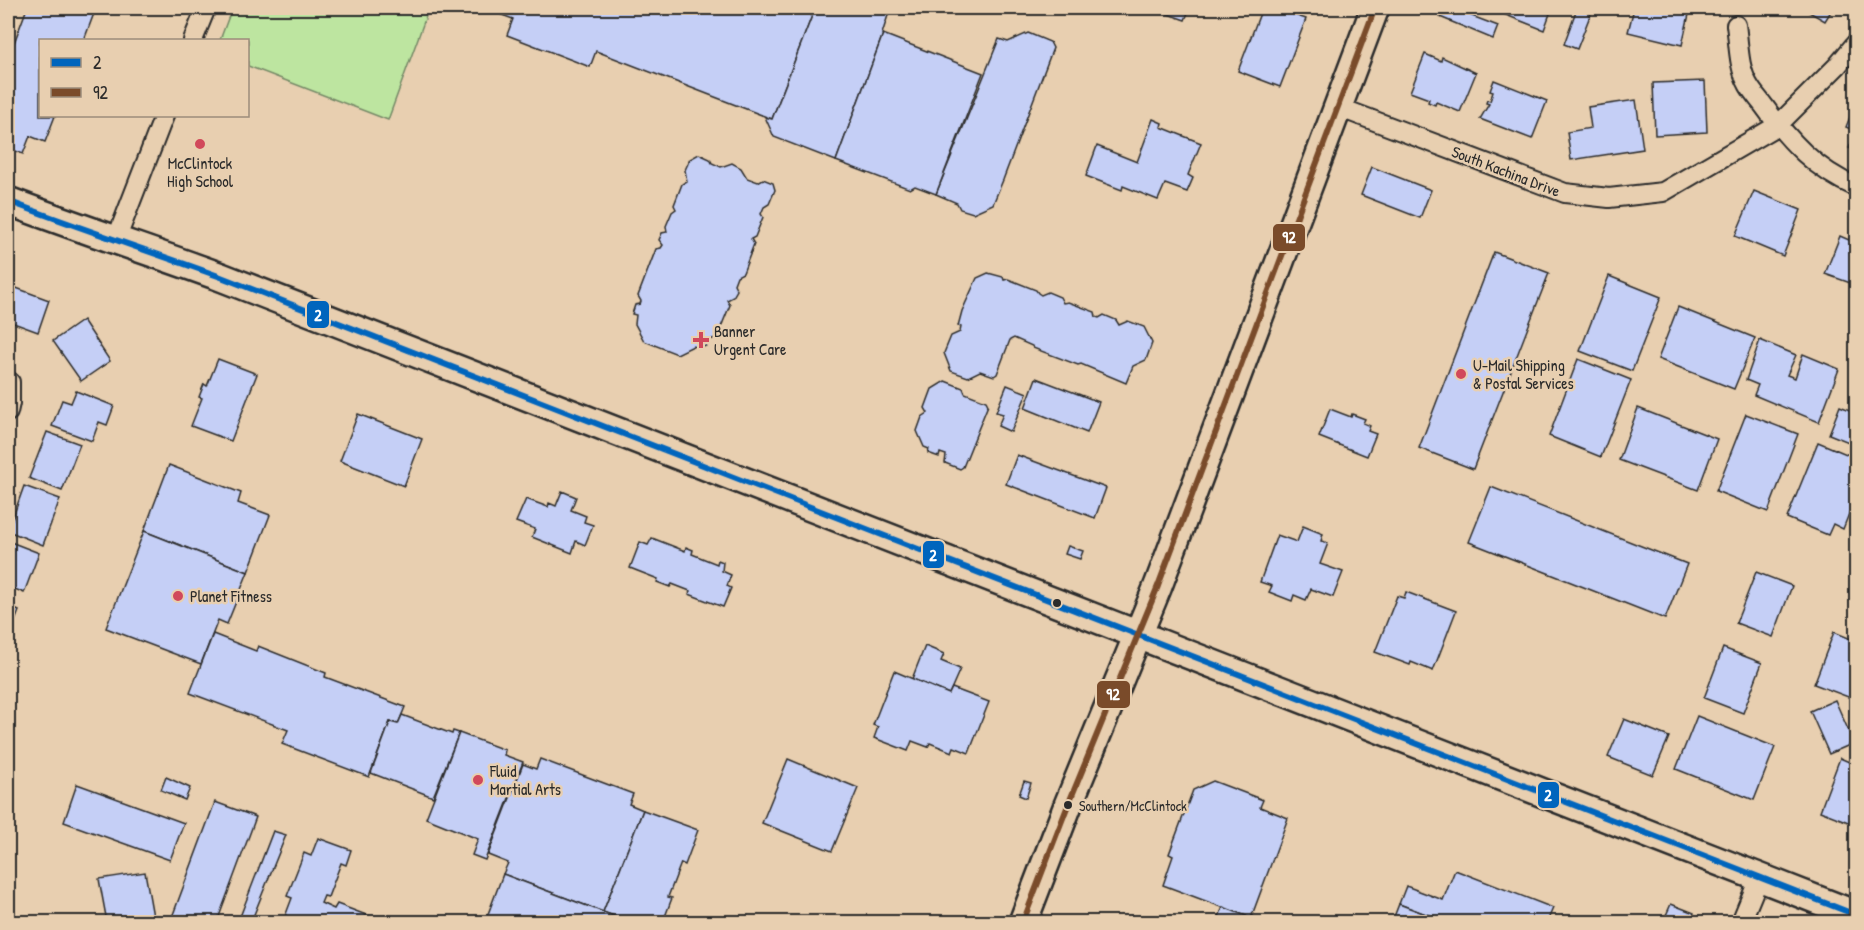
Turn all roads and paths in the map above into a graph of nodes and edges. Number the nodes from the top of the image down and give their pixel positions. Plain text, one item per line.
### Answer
1 (206, 8) edge
2 (1374, 8) edge
3 (1736, 25) dead end
4 (193, 39) edge
5 (1857, 43) edge
6 (1338, 107) junction
7 (164, 117) edge
8 (1778, 125) junction
9 (1857, 187) edge
10 (8, 201) edge
11 (116, 240) junction
12 (10, 382) dead end
13 (8, 412) edge
14 (1138, 634) junction
15 (1760, 876) junction
16 (1857, 915) edge
17 (1023, 922) edge
18 (1742, 922) edge

1 - 4 street
2 - 6 main road
3 - 8 street
5 - 8 street, South Kachina Drive
6 - 8 street, South Kachina Drive
6 - 14 main road
7 - 11 street
8 - 9 street
10 - 11 main road
11 - 14 main road
12 - 13 street
14 - 15 main road
14 - 17 main road
15 - 16 main road
15 - 18 street

